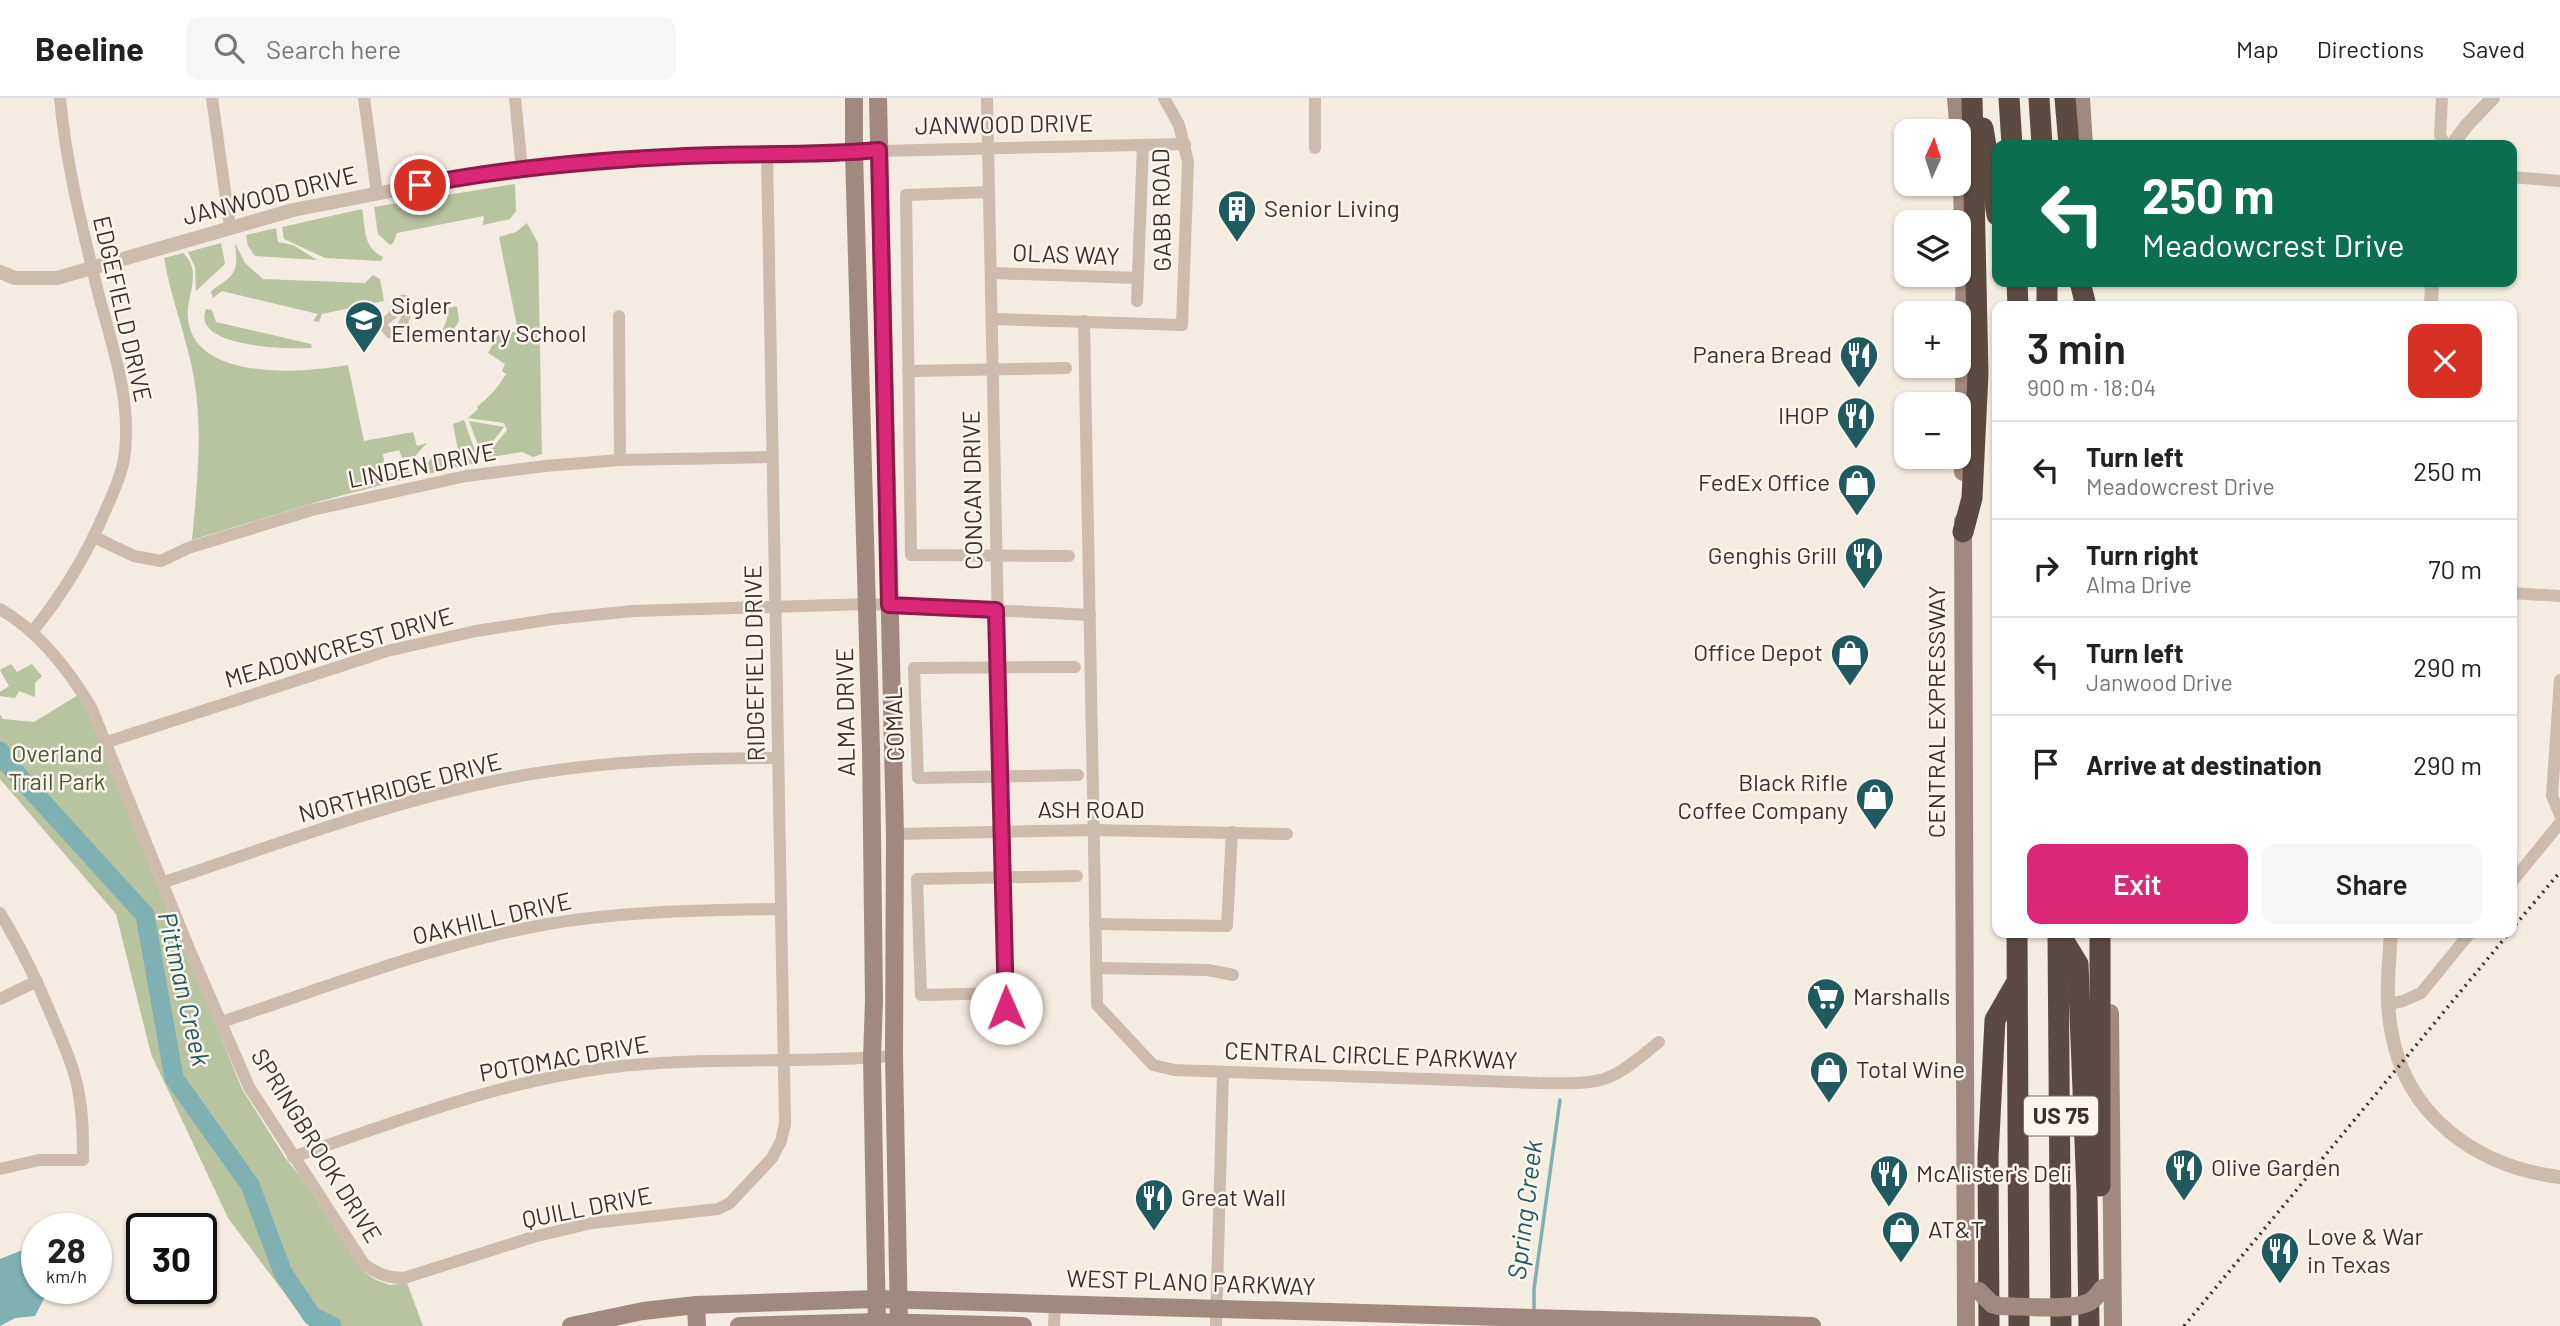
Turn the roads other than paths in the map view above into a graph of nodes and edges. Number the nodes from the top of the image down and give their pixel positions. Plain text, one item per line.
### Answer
1 (60, 98) edge
2 (212, 98) edge
3 (364, 98) edge
4 (515, 98) edge
5 (854, 98) edge
6 (878, 98) edge
7 (987, 98) edge
8 (1164, 98) edge
9 (1315, 98) edge
10 (1956, 98) edge
11 (1975, 98) edge
12 (2009, 98) edge
13 (2039, 98) edge
14 (2066, 98) edge
15 (2081, 98) edge
16 (2442, 98) edge
17 (2493, 98) edge
18 (2012, 140) edge
19 (2042, 140) edge
20 (2069, 140) edge
21 (2084, 140) edge
22 (2442, 140) edge
23 (2456, 140) edge
24 (1185, 144) junction
25 (1143, 145) junction
26 (989, 147) junction
27 (1315, 148) dead end
28 (879, 150) junction
29 (854, 153) junction
30 (766, 154) junction
31 (522, 169) junction
32 (2517, 177) edge
33 (2560, 181) edge
34 (1992, 188) edge
35 (989, 192) junction
36 (377, 193) junction
37 (230, 227) junction
38 (92, 267) junction
39 (0, 272) edge
40 (992, 273) junction
41 (1138, 278) junction
42 (1137, 301) dead end
43 (619, 316) dead end
44 (992, 319) junction
45 (1084, 321) junction
46 (1066, 368) dead end
47 (992, 369) junction
48 (908, 371) junction
49 (772, 457) junction
50 (620, 460) junction
51 (1963, 532) junction
52 (94, 537) junction
53 (995, 556) junction
54 (1069, 556) dead end
55 (2517, 593) edge
56 (2560, 596) edge
57 (868, 604) junction
58 (889, 605) junction
59 (775, 608) junction
60 (0, 609) edge
61 (996, 610) junction
62 (1090, 615) junction
63 (32, 632) junction
64 (998, 667) junction
65 (1075, 667) dead end
66 (2560, 680) edge
67 (107, 742) junction
68 (778, 758) junction
69 (1078, 775) dead end
70 (1000, 778) junction
71 (2560, 814) edge
72 (2560, 823) edge
73 (1092, 830) junction
74 (1002, 832) junction
75 (1232, 832) junction
76 (895, 834) junction
77 (1287, 834) dead end
78 (1077, 876) dead end
79 (2517, 876) edge
80 (1003, 877) junction
81 (164, 882) junction
82 (781, 909) junction
83 (0, 914) edge
84 (1095, 925) junction
85 (2017, 938) edge
86 (2058, 938) edge
87 (2061, 938) edge
88 (2101, 938) edge
89 (2109, 938) edge
90 (2391, 938) edge
91 (2466, 938) edge
92 (1096, 968) junction
93 (1233, 975) dead end
94 (37, 981) junction
95 (2017, 983) junction
96 (1005, 993) junction
97 (0, 999) edge
98 (2388, 1004) junction
99 (1006, 1008) dead end
100 (221, 1022) junction
101 (1659, 1042) dead end
102 (894, 1056) junction
103 (872, 1058) junction
104 (784, 1060) junction
105 (1223, 1072) junction
106 (293, 1157) junction
107 (766, 1167) joint
108 (0, 1169) edge
109 (2560, 1177) edge
110 (2088, 1231) junction
111 (2113, 1265) junction
112 (1966, 1269) junction
113 (404, 1278) joint
114 (876, 1299) junction
115 (899, 1299) junction
116 (1055, 1304) junction
117 (696, 1305) junction
118 (1216, 1317) edge
119 (1472, 1321) edge
120 (877, 1324) edge
121 (899, 1324) edge
122 (1699, 1324) edge
123 (572, 1326) edge
124 (697, 1326) edge
125 (739, 1326) edge
126 (1023, 1326) edge
127 (1054, 1326) edge
128 (1812, 1326) edge
129 (1966, 1326) edge
130 (1989, 1326) edge
131 (2019, 1326) edge
132 (2062, 1326) edge
133 (2089, 1326) edge
134 (2112, 1326) edge

1 - 38 street, EDGEFIELD DRIVE
2 - 37 street
3 - 36 street
4 - 31 street
5 - 29 main road, ALMA DRIVE
6 - 28 main road, ALMA DRIVE
7 - 26 street, CONCAN DRIVE
8 - 24 street, GABB ROAD
9 - 27 street
10 - 51 main road, CENTRAL EXPRESSWAY
11 - 34 highway
11 - 51 highway
12 - 18 highway
13 - 19 highway
14 - 20 highway
15 - 21 main road
16 - 22 street
17 - 23 street
24 - 25 street, JANWOOD DRIVE
24 - 45 street, GABB ROAD
25 - 26 street, JANWOOD DRIVE
25 - 41 street
26 - 28 street, JANWOOD DRIVE
26 - 35 street, CONCAN DRIVE
28 - 29 street, JANWOOD DRIVE
28 - 58 main road, ALMA DRIVE
29 - 30 street, JANWOOD DRIVE
29 - 57 main road, ALMA DRIVE
30 - 31 street, JANWOOD DRIVE
30 - 49 street, RIDGEFIELD DRIVE
31 - 36 street, JANWOOD DRIVE
32 - 33 street
35 - 40 street, CONCAN DRIVE
35 - 48 street
36 - 37 street, JANWOOD DRIVE
37 - 38 street, JANWOOD DRIVE
38 - 39 street, JANWOOD DRIVE
38 - 52 street, EDGEFIELD DRIVE
40 - 41 street, OLAS WAY
40 - 44 street, CONCAN DRIVE
41 - 42 street
43 - 50 street
44 - 45 street
44 - 47 street, CONCAN DRIVE
45 - 62 street
46 - 47 street
47 - 48 street
47 - 53 street, CONCAN DRIVE
48 - 53 street
49 - 50 street, LINDEN DRIVE
49 - 59 street, RIDGEFIELD DRIVE
50 - 52 street, LINDEN DRIVE
51 - 112 main road, CENTRAL EXPRESSWAY
52 - 63 street, EDGEFIELD DRIVE
53 - 54 street
53 - 61 street, CONCAN DRIVE
55 - 56 street
57 - 58 street, MEADOWCREST DRIVE
57 - 59 street, MEADOWCREST DRIVE
57 - 103 main road, ALMA DRIVE
58 - 61 street, MEADOWCREST DRIVE
58 - 76 main road, ALMA DRIVE
59 - 67 street, MEADOWCREST DRIVE
59 - 68 street, RIDGEFIELD DRIVE
60 - 63 street, SPRINGBROOK DRIVE
61 - 62 street, MEADOWCREST DRIVE
61 - 64 street, CONCAN DRIVE
62 - 73 street
63 - 67 street, SPRINGBROOK DRIVE
64 - 65 street
64 - 70 street, CONCAN DRIVE
64 - 70 street, COMAL
66 - 71 street
67 - 81 street, SPRINGBROOK DRIVE
68 - 81 street, NORTHRIDGE DRIVE
68 - 82 street, RIDGEFIELD DRIVE
69 - 70 street
70 - 74 street, CONCAN DRIVE
72 - 79 street
73 - 74 street, ASH ROAD
73 - 75 street, ASH ROAD
73 - 84 street
74 - 76 street, ASH ROAD
74 - 80 street, CONCAN DRIVE
75 - 77 street, ASH ROAD
75 - 84 street
76 - 102 main road, ALMA DRIVE
78 - 80 street
80 - 96 street, CONCAN DRIVE
80 - 96 street
81 - 100 street, SPRINGBROOK DRIVE
82 - 100 street, OAKHILL DRIVE
82 - 104 street, RIDGEFIELD DRIVE
83 - 94 street
84 - 92 street
85 - 95 highway, US 75
86 - 132 highway, US 75
87 - 110 highway
88 - 110 highway
89 - 111 main road
90 - 98 street
91 - 98 street
92 - 93 street
92 - 105 street, CENTRAL CIRCLE PARKWAY
94 - 97 street
94 - 108 street
95 - 130 highway
95 - 131 highway, US 75
96 - 99 street, CONCAN DRIVE
98 - 109 street
100 - 106 street, SPRINGBROOK DRIVE
101 - 105 street, CENTRAL CIRCLE PARKWAY
102 - 103 street, POTOMAC DRIVE
102 - 115 main road, ALMA DRIVE
103 - 104 street, POTOMAC DRIVE
103 - 114 main road, ALMA DRIVE
104 - 106 street, POTOMAC DRIVE
104 - 107 street, RIDGEFIELD DRIVE
105 - 118 street
106 - 113 street, SPRINGBROOK DRIVE
107 - 113 street, QUILL DRIVE
110 - 133 highway
111 - 112 main road, bridge
111 - 134 main road
112 - 129 main road, CENTRAL EXPRESSWAY
114 - 115 main road, WEST PLANO PARKWAY
114 - 117 main road, WEST PLANO PARKWAY
114 - 120 main road, ALMA DRIVE
115 - 116 main road, WEST PLANO PARKWAY
115 - 121 main road, ALMA DRIVE
116 - 118 main road, WEST PLANO PARKWAY
116 - 127 street
117 - 123 main road, WEST PLANO PARKWAY
117 - 124 main road
118 - 119 main road, WEST PLANO PARKWAY
119 - 122 main road, WEST PLANO PARKWAY
120 - 121 main road
120 - 125 main road
121 - 126 main road
122 - 128 main road, WEST PLANO PARKWAY

